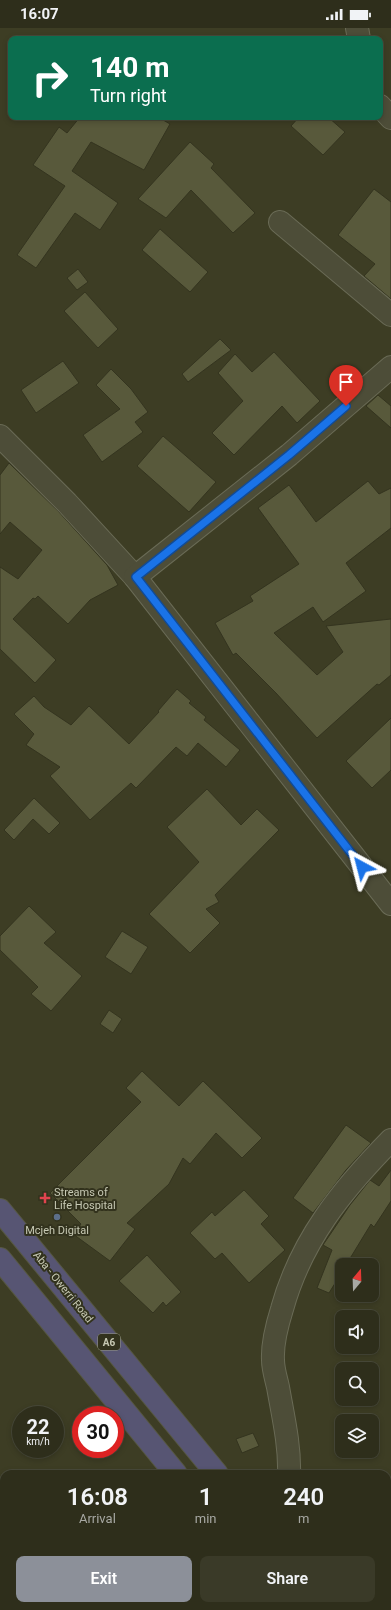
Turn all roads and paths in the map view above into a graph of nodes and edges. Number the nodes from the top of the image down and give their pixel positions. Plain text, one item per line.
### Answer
1 (383, 109) edge
2 (391, 118) edge
3 (280, 222) dead end
4 (391, 315) edge
5 (391, 366) edge
6 (0, 436) edge
7 (136, 577) junction
8 (391, 904) edge
9 (391, 1140) edge
10 (0, 1210) edge
11 (0, 1259) edge
12 (173, 1470) edge
13 (214, 1470) edge
14 (289, 1470) edge

1 - 2 street
3 - 4 street
5 - 7 street
6 - 7 street
7 - 8 street
9 - 14 street
10 - 13 highway, Aba - Owerri Road / A6
11 - 12 highway

